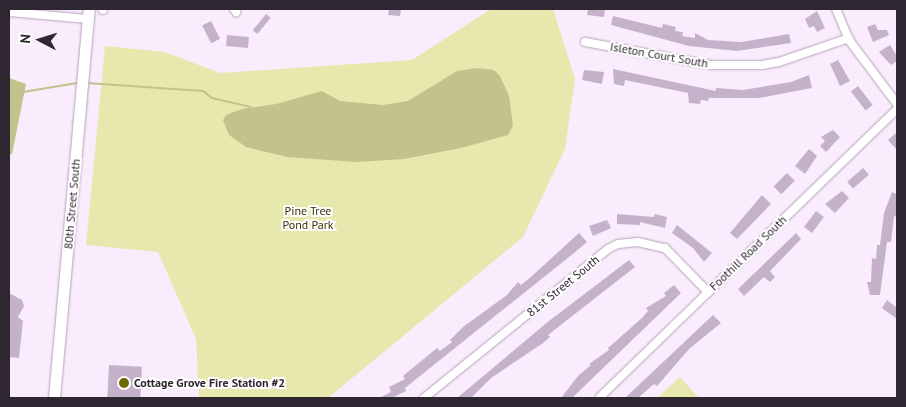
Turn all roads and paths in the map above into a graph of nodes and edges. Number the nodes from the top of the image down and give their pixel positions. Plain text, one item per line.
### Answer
1 (836, 9) edge
2 (9, 12) edge
3 (88, 14) edge
4 (848, 38) junction
5 (585, 42) dead end
6 (897, 104) edge
7 (897, 109) edge
8 (708, 292) junction
9 (54, 398) edge
10 (424, 398) edge
11 (598, 398) edge

1 - 4 street
2 - 3 street
3 - 9 main road, 80th Street South
4 - 5 street, Isleton Court South
4 - 6 street
7 - 8 street, Foothill Road South
8 - 10 street, 81st Street South
8 - 11 street, Foothill Road South

